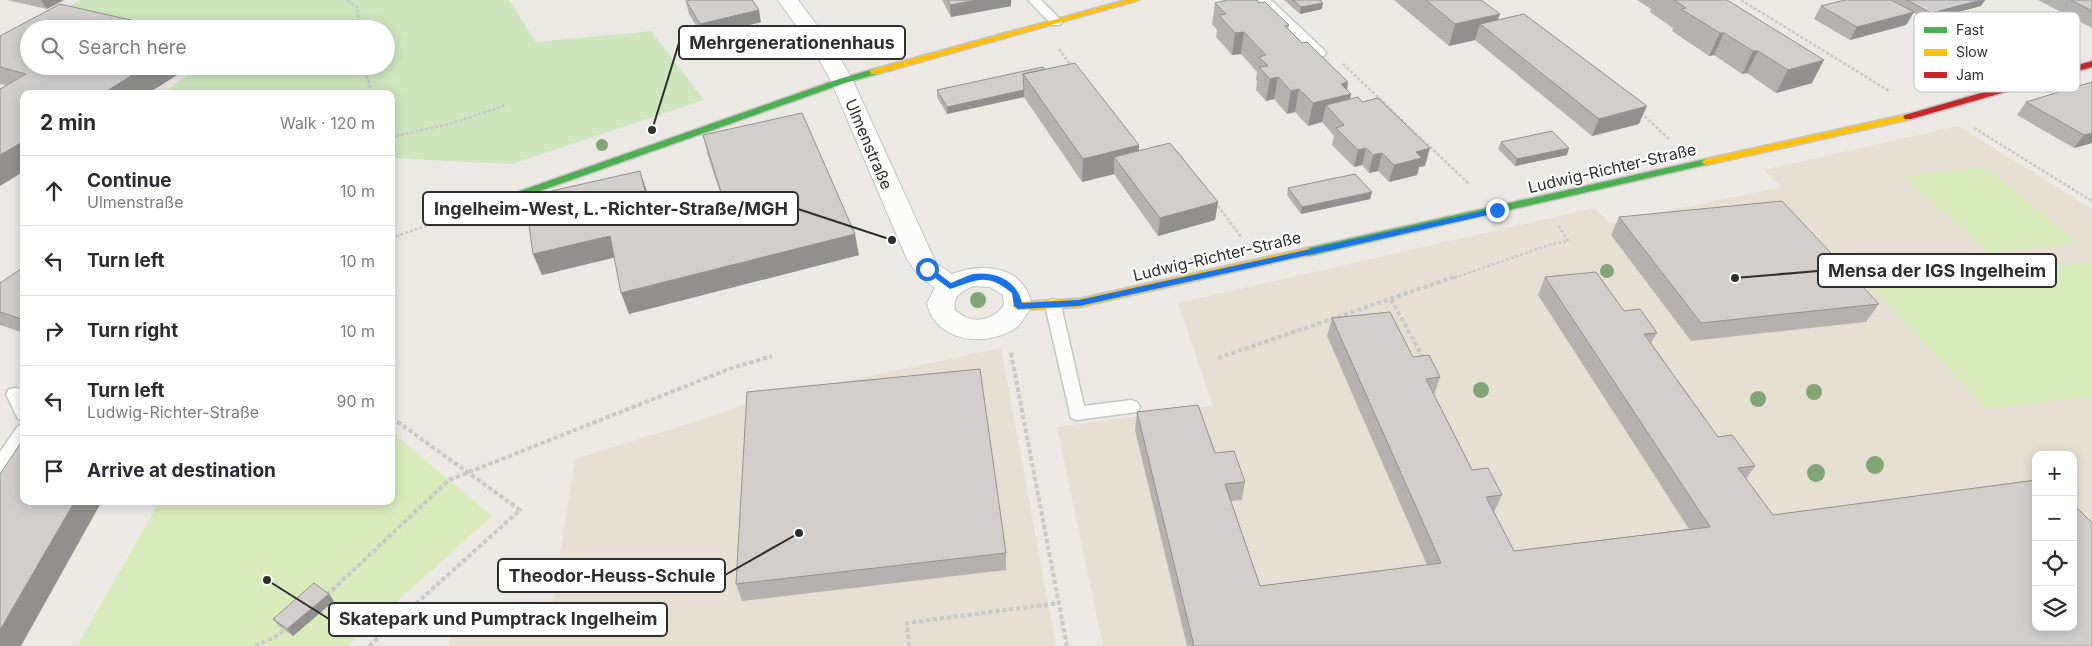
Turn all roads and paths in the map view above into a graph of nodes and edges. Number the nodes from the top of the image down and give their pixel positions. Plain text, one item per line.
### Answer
1 (347, 0) edge
2 (788, 0) edge
3 (1034, 0) edge
4 (1136, 0) edge
5 (1264, 0) edge
6 (1742, 0) edge
7 (359, 20) edge
8 (1056, 22) junction
9 (1042, 26) junction
10 (1320, 53) joint
11 (1076, 72) edge
12 (367, 75) edge
13 (842, 81) junction
14 (371, 90) edge
15 (1996, 92) edge
16 (506, 105) dead end
17 (1941, 108) junction
18 (1638, 111) edge
19 (1925, 113) junction
20 (395, 135) edge
21 (1170, 157) edge
22 (1701, 164) junction
23 (1191, 170) edge
24 (510, 198) joint
25 (1214, 200) edge
26 (1544, 200) junction
27 (2092, 201) edge
28 (1497, 210) junction
29 (395, 237) edge
30 (1261, 262) junction
31 (950, 286) junction
32 (1391, 299) junction
33 (1053, 306) junction
34 (1012, 314) junction
35 (772, 356) dead end
36 (1218, 358) dead end
37 (1426, 364) edge
38 (15, 394) dead end
39 (20, 405) edge
40 (1131, 407) dead end
41 (395, 419) edge
42 (20, 437) edge
43 (0, 467) edge
44 (468, 472) junction
45 (320, 601) edge
46 (1059, 603) junction
47 (290, 625) edge
48 (255, 646) edge
49 (369, 646) edge
50 (909, 646) edge
51 (1067, 646) edge

1 - 7 path
2 - 13 street, Ulmenstraße
3 - 8 lane
4 - 8 street
5 - 10 lane
6 - 19 path
8 - 9 street
9 - 11 path
9 - 13 street
10 - 28 path
12 - 14 path
13 - 24 street
13 - 31 street, Ulmenstraße
15 - 17 street, Ludwig-Richter-Straße
16 - 20 path
17 - 19 street, Ludwig-Richter-Straße
17 - 27 path
18 - 22 path
19 - 22 street, Ludwig-Richter-Straße
21 - 23 path
22 - 26 street, Ludwig-Richter-Straße
24 - 29 path
25 - 30 path
26 - 28 street, Ludwig-Richter-Straße
26 - 32 path
28 - 30 street, Ludwig-Richter-Straße
30 - 33 street, Ludwig-Richter-Straße
31 - 34 street
31 - 34 street
32 - 36 path
32 - 37 path
33 - 34 street, Ludwig-Richter-Straße
33 - 40 lane
34 - 46 path
35 - 44 path
38 - 39 lane
41 - 44 path
42 - 43 lane
44 - 45 path
44 - 49 path
46 - 50 path
46 - 51 path
47 - 48 path

